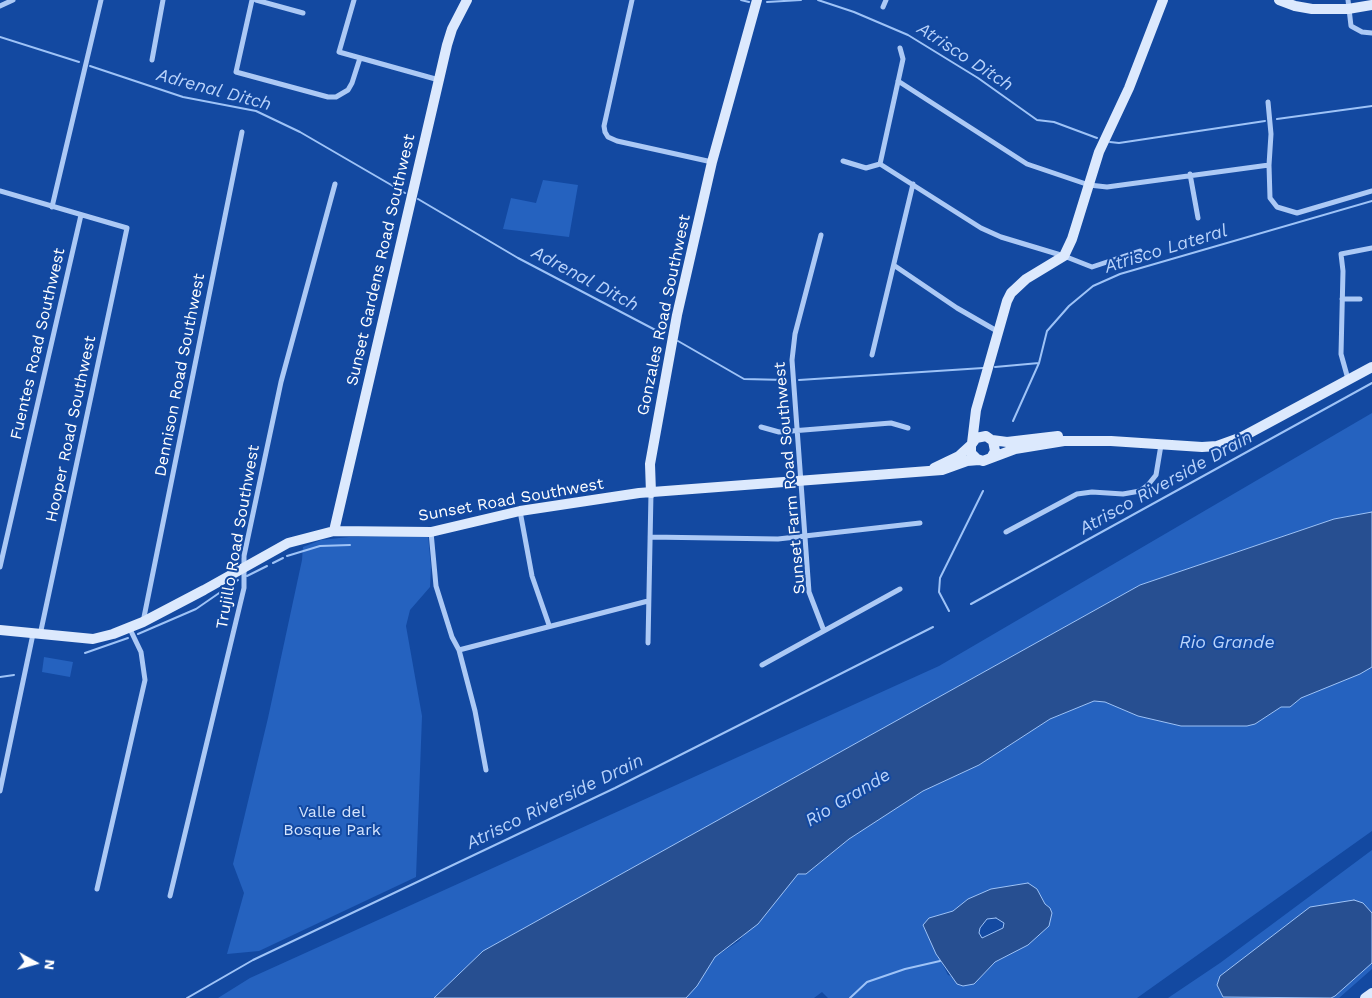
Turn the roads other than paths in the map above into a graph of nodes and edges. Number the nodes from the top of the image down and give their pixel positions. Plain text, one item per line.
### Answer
1 (13, 0) edge
2 (101, 0) edge
3 (163, 0) edge
4 (254, 0) edge
5 (354, 0) edge
6 (467, 0) edge
7 (632, 0) edge
8 (757, 0) edge
9 (886, 0) edge
10 (1163, 0) edge
11 (1279, 0) edge
12 (1348, 4) edge
13 (1372, 5) edge
14 (0, 6) edge
15 (883, 7) dead end
16 (303, 13) dead end
17 (1372, 33) edge
18 (900, 48) dead end
19 (360, 58) junction
20 (152, 60) dead end
21 (439, 80) junction
22 (898, 81) junction
23 (1268, 102) dead end
24 (242, 132) dead end
25 (843, 161) dead end
26 (712, 162) junction
27 (880, 164) junction
28 (1269, 164) junction
29 (1190, 174) junction
30 (335, 184) dead end
31 (913, 184) junction
32 (1090, 185) junction
33 (0, 191) edge
34 (1372, 191) edge
35 (52, 208) junction
36 (80, 215) junction
37 (1198, 218) dead end
38 (821, 235) dead end
39 (1372, 248) edge
40 (1140, 251) dead end
41 (1064, 256) junction
42 (894, 266) junction
43 (1360, 299) dead end
44 (1342, 300) junction
45 (997, 331) junction
46 (872, 355) dead end
47 (1372, 366) edge
48 (1348, 379) junction
49 (984, 385) junction
50 (761, 427) dead end
51 (908, 428) dead end
52 (796, 431) junction
53 (991, 438) junction
54 (1111, 441) junction
55 (971, 444) junction
56 (1161, 445) junction
57 (991, 458) junction
58 (979, 460) junction
59 (931, 470) junction
60 (801, 481) junction
61 (651, 493) junction
62 (520, 511) junction
63 (920, 522) dead end
64 (334, 531) junction
65 (430, 532) junction
66 (1006, 532) dead end
67 (805, 536) junction
68 (650, 537) junction
69 (0, 567) edge
70 (244, 568) junction
71 (900, 589) dead end
72 (648, 601) junction
73 (142, 622) junction
74 (549, 626) junction
75 (129, 627) junction
76 (0, 630) edge
77 (824, 631) junction
78 (36, 635) junction
79 (648, 643) dead end
80 (459, 650) junction
81 (762, 666) dead end
82 (486, 770) dead end
83 (0, 791) edge
84 (97, 889) dead end
85 (170, 896) dead end
86 (1372, 993) edge
87 (1365, 998) edge

1 - 14 street
2 - 35 street
3 - 20 street
4 - 16 street
4 - 19 street
5 - 19 street
6 - 21 street, Sunset Gardens Road Southwest
7 - 26 street
8 - 26 street, Gonzales Road Southwest
9 - 15 street
10 - 32 street
11 - 12 street
12 - 13 street
12 - 17 street
18 - 22 street
19 - 21 street
21 - 64 street, Sunset Gardens Road Southwest
22 - 27 street
22 - 32 street
23 - 28 street
24 - 73 street, Dennison Road Southwest
25 - 27 street
26 - 61 street, Gonzales Road Southwest
27 - 31 street
28 - 29 street
28 - 34 street
29 - 32 street
29 - 37 street
30 - 70 street, Trujillo Road Southwest
31 - 41 street
31 - 42 street
32 - 41 street
33 - 35 street
35 - 36 street
36 - 69 street, Fuentes Road Southwest
36 - 78 street, Hooper Road Southwest
38 - 52 street, Sunset Farm Road Southwest
39 - 44 street
40 - 41 street
41 - 45 street
42 - 45 street
42 - 46 street
43 - 44 street
44 - 48 street
45 - 49 street
47 - 48 street
48 - 56 street
49 - 53 street
49 - 55 street
50 - 52 street
51 - 52 street
52 - 60 street, Sunset Farm Road Southwest
53 - 54 street
53 - 55 street
53 - 57 street
54 - 56 street
54 - 57 street
55 - 58 street
55 - 59 street, Sunset Road Southwest
56 - 66 street
57 - 58 street
58 - 59 street, Sunset Road Southwest
59 - 60 street, Sunset Road Southwest
60 - 61 street, Sunset Road Southwest
60 - 67 street, Sunset Farm Road Southwest
61 - 62 street, Sunset Road Southwest
61 - 68 street, Gonzales Road Southwest
62 - 65 street, Sunset Road Southwest
62 - 74 street
63 - 67 street
64 - 65 street, Sunset Road Southwest
64 - 70 street, Sunset Road Southwest
65 - 80 street
67 - 68 street
67 - 77 street, Sunset Farm Road Southwest
68 - 72 street, Gonzales Road Southwest
70 - 73 street, Sunset Road Southwest
70 - 85 street, Trujillo Road Southwest
71 - 77 street
72 - 74 street
72 - 79 street, Gonzales Road Southwest
73 - 75 street, Sunset Road Southwest
74 - 80 street
75 - 78 street, Sunset Road Southwest
75 - 84 street
76 - 78 street, Sunset Road Southwest
77 - 81 street
78 - 83 street, Hooper Road Southwest
80 - 82 street
86 - 87 street

